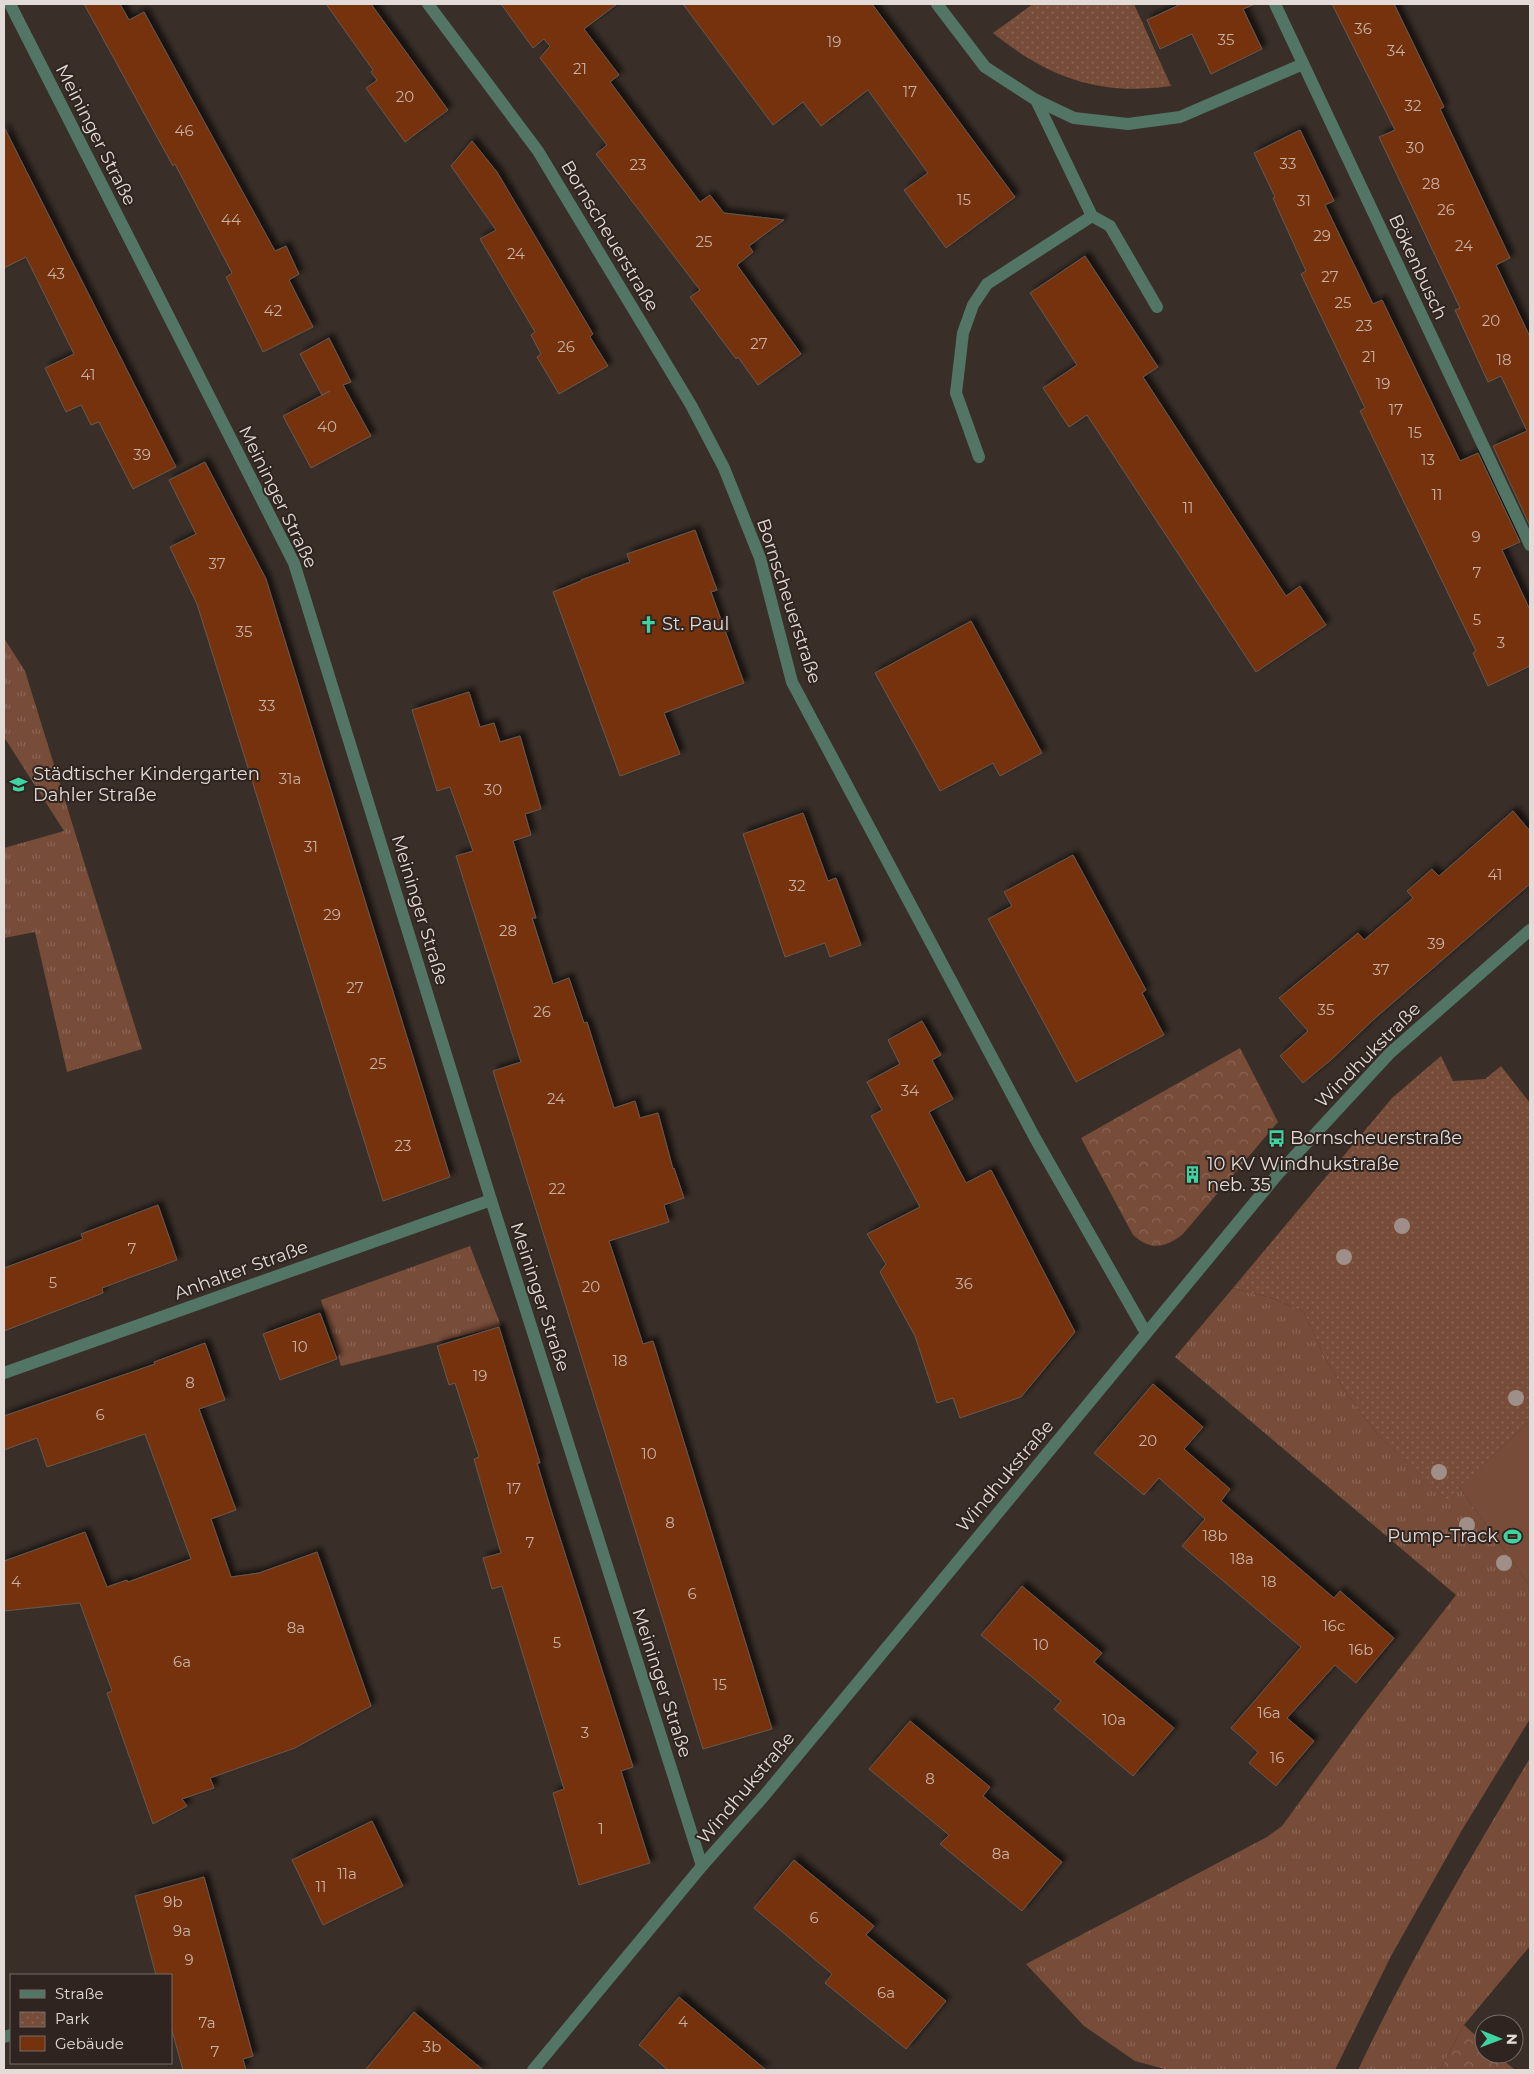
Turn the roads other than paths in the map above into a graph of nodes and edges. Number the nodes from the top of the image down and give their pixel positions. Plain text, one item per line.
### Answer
1 (10, 4) edge
2 (428, 4) edge
3 (937, 4) edge
4 (1274, 4) edge
5 (1303, 64) junction
6 (1036, 100) junction
7 (1092, 216) junction
8 (1157, 307) dead end
9 (979, 457) dead end
10 (1530, 545) edge
11 (1530, 930) edge
12 (491, 1200) junction
13 (1146, 1333) junction
14 (4, 1373) edge
15 (702, 1866) junction
16 (533, 2070) edge

1 - 12 street, Meininger Straße
2 - 13 street, Bornscheuerstraße
3 - 6 street
4 - 5 street, Bökenbusch
5 - 6 street
5 - 10 street, Bökenbusch
6 - 7 street
7 - 8 street
7 - 9 street
11 - 13 street, Windhukstraße
12 - 14 street, Anhalter Straße
12 - 15 street, Meininger Straße
13 - 15 street, Windhukstraße
15 - 16 street, Windhukstraße

